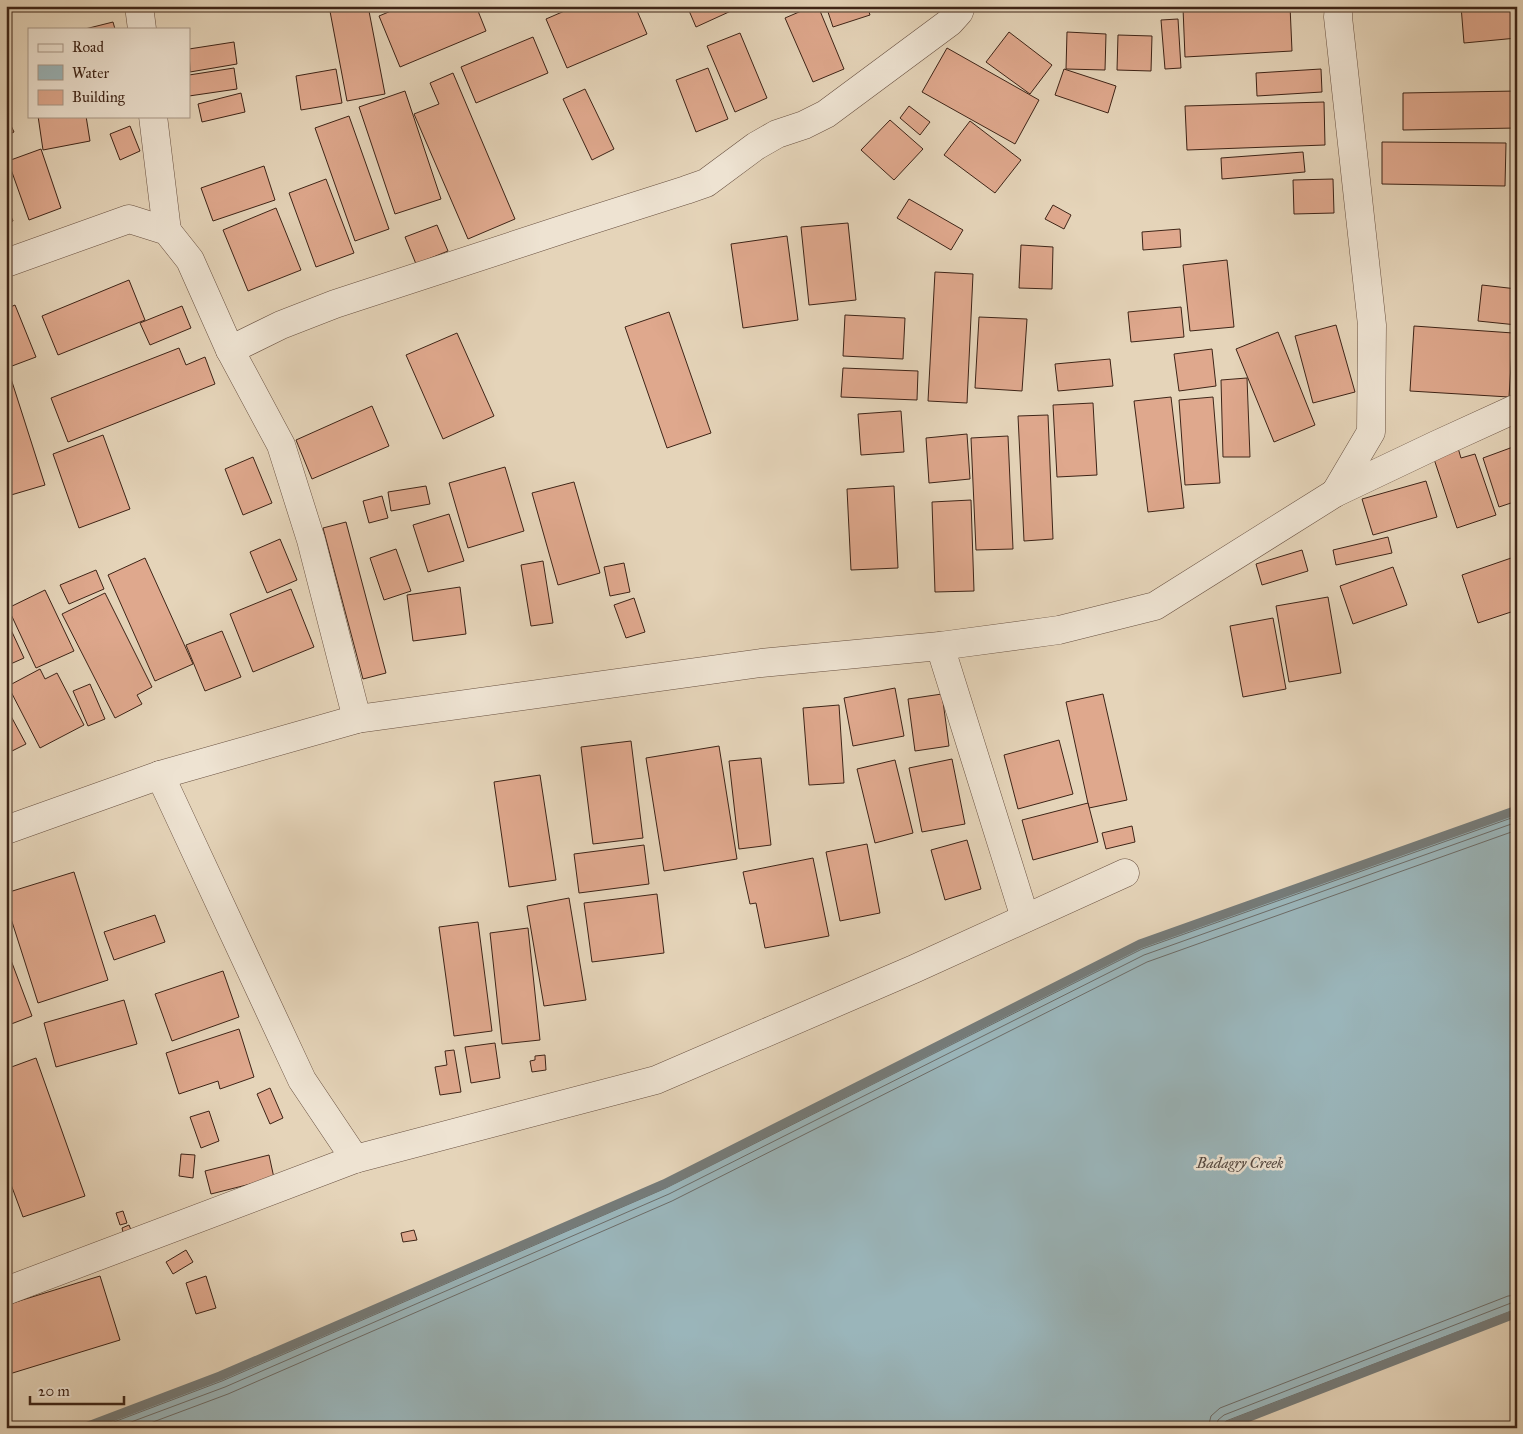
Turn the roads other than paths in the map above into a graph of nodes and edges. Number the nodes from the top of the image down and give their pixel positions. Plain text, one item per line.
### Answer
1 (139, 6) edge
2 (961, 6) edge
3 (1339, 6) edge
4 (142, 28) edge
5 (153, 118) edge
6 (167, 231) junction
7 (6, 263) edge
8 (230, 350) junction
9 (1517, 408) edge
10 (1335, 493) junction
11 (940, 646) junction
12 (357, 719) junction
13 (160, 775) junction
14 (6, 830) edge
15 (1125, 873) dead end
16 (1025, 918) junction
17 (355, 1160) junction
18 (6, 1290) edge

1 - 4 street
2 - 8 street
3 - 10 street
5 - 6 street
6 - 7 street
6 - 8 street
8 - 12 street
9 - 10 street
10 - 11 street
11 - 12 street
11 - 16 street
12 - 13 street
13 - 14 street
13 - 17 street
15 - 16 street
16 - 17 street
17 - 18 street

